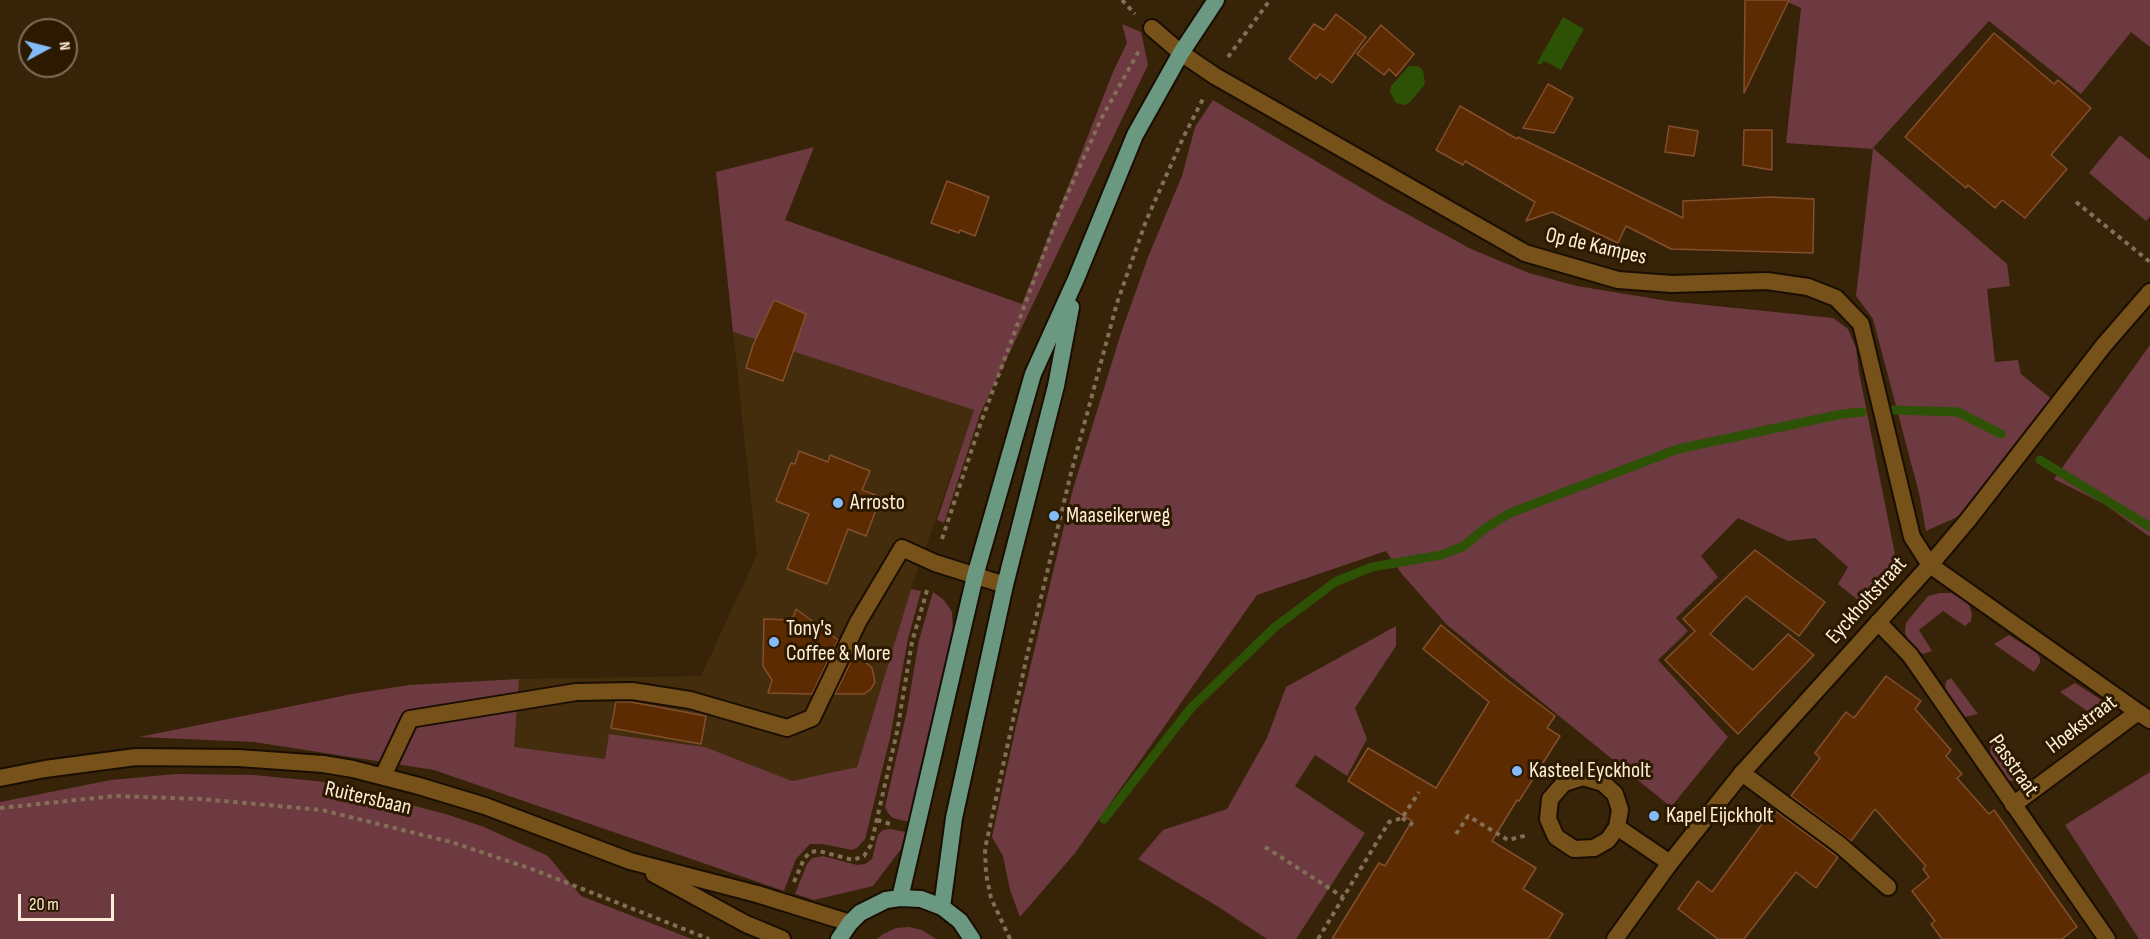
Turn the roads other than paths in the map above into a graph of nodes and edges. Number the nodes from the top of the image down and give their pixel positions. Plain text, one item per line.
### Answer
1 (1216, 0) edge
2 (1152, 28) dead end
3 (1181, 53) junction
4 (1076, 279) junction
5 (2150, 291) edge
6 (1930, 565) junction
7 (975, 576) junction
8 (1005, 585) junction
9 (1878, 622) junction
10 (2144, 716) edge
11 (1742, 772) junction
12 (383, 776) junction
13 (0, 778) edge
14 (2013, 805) junction
15 (1617, 826) junction
16 (630, 861) junction
17 (1670, 863) junction
18 (1888, 887) dead end
19 (900, 898) junction
20 (942, 907) junction
21 (850, 923) junction
22 (782, 939) edge
23 (839, 939) edge
24 (972, 939) edge
25 (1615, 939) edge
26 (2107, 939) edge

1 - 3 main road
2 - 3 street, Op de Kampes
3 - 4 main road
3 - 6 street, Op de Kampes
4 - 7 main road
4 - 8 main road
5 - 6 street, Eyckholtstraat
6 - 9 street, Eyckholtstraat
6 - 10 street
7 - 8 street
7 - 12 street
7 - 19 main road
8 - 20 main road
9 - 11 street, Eyckholtstraat
9 - 14 street, Passtraat
10 - 14 street, Hoekstraat
11 - 17 street, Eyckholtstraat
11 - 18 street
12 - 13 street, Ruitersbaan
12 - 16 street, Ruitersbaan
14 - 26 street, Passtraat
15 - 15 street
15 - 17 street
16 - 21 street, Ruitersbaan
16 - 22 street, Ruitersbaan
17 - 25 street, Eyckholtstraat
19 - 20 main road
19 - 21 main road
20 - 24 main road
21 - 23 main road

